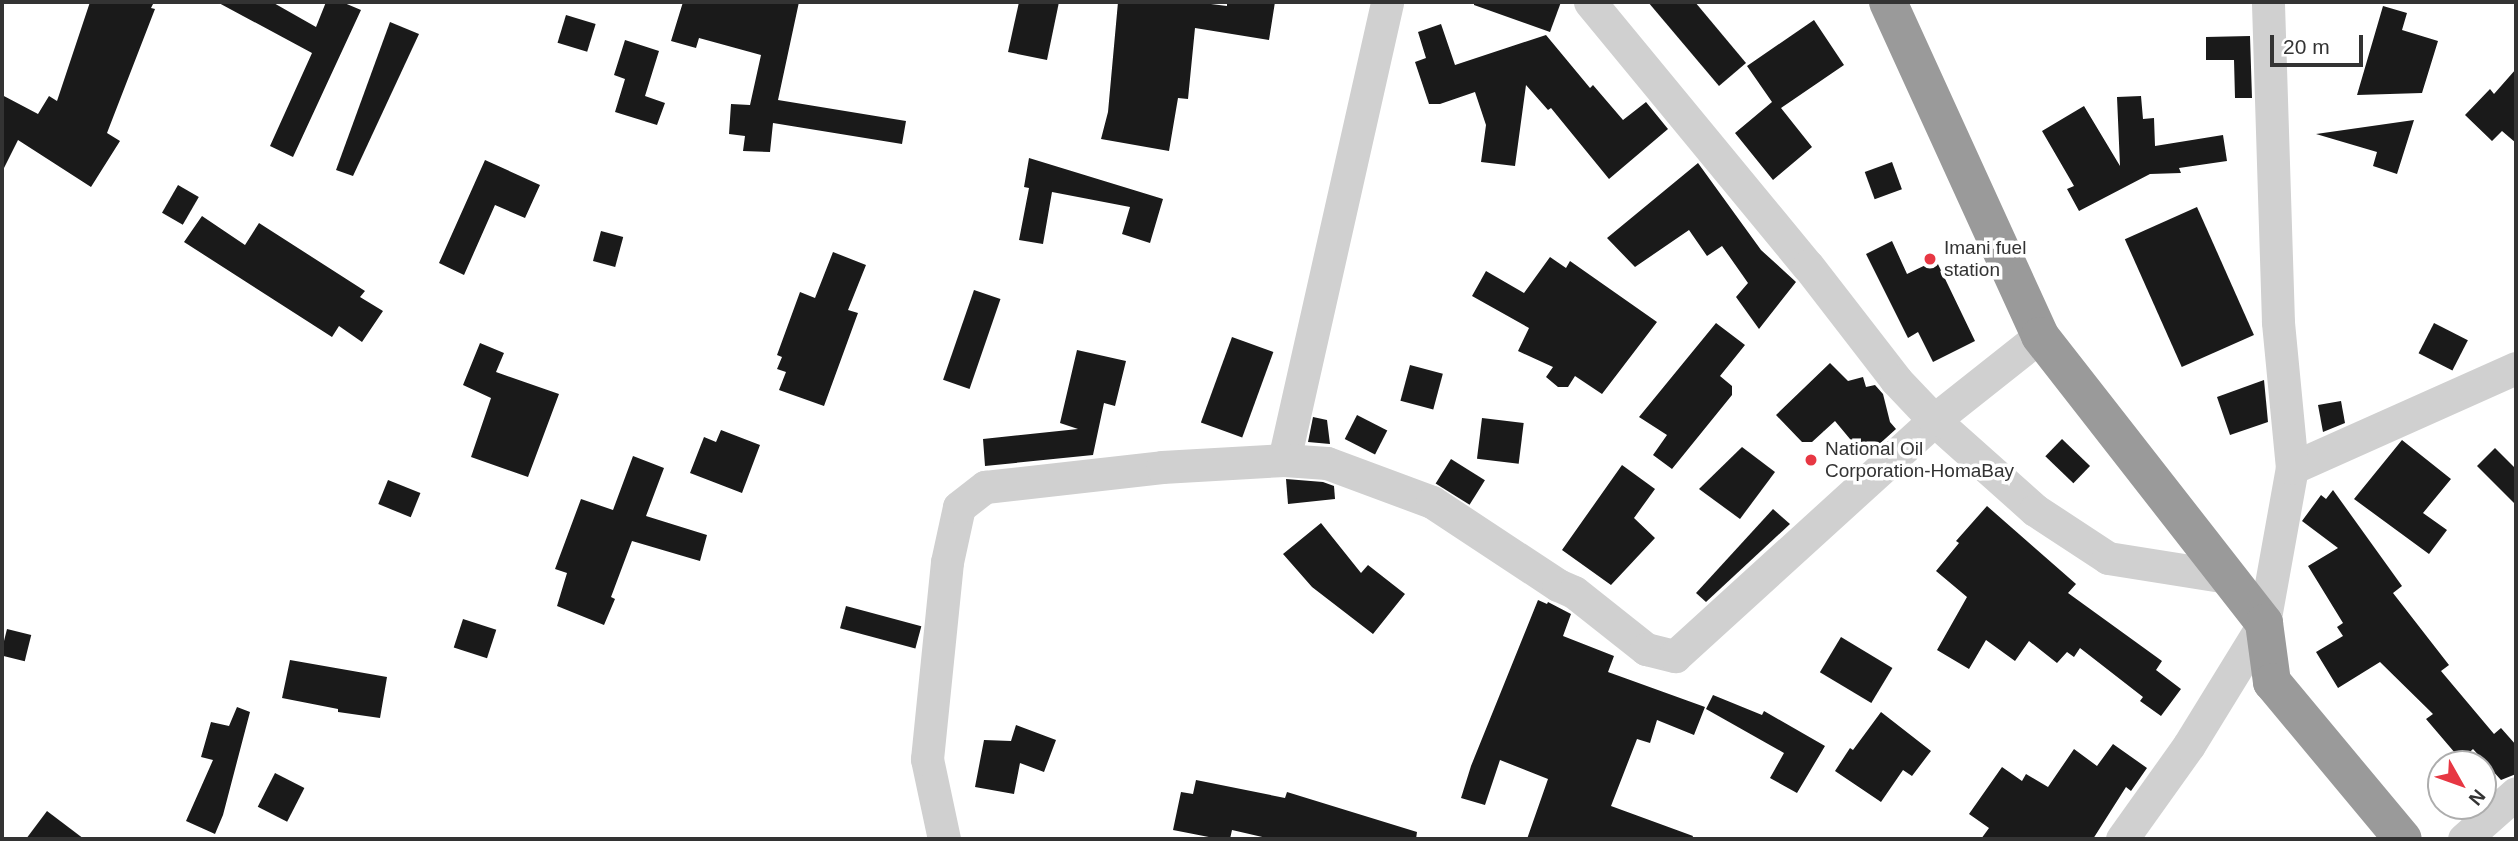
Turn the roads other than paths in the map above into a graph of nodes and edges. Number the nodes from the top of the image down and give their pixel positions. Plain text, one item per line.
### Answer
1 (1387, 2) edge
2 (1590, 2) edge
3 (1888, 2) edge
4 (2269, 2) edge
5 (2040, 336) junction
6 (2516, 368) edge
7 (1934, 419) junction
8 (1284, 460) junction
9 (2292, 468) junction
10 (2228, 578) junction
11 (2264, 623) junction
12 (2516, 793) edge
13 (944, 839) edge
14 (2122, 839) edge
15 (2403, 839) edge
16 (2464, 839) edge

1 - 8 street
2 - 7 street
3 - 5 highway
4 - 9 street
5 - 7 street
5 - 10 highway
6 - 9 street
7 - 8 street
7 - 10 street
8 - 13 street
9 - 11 street
10 - 11 highway
11 - 14 street
11 - 15 highway
12 - 16 street

